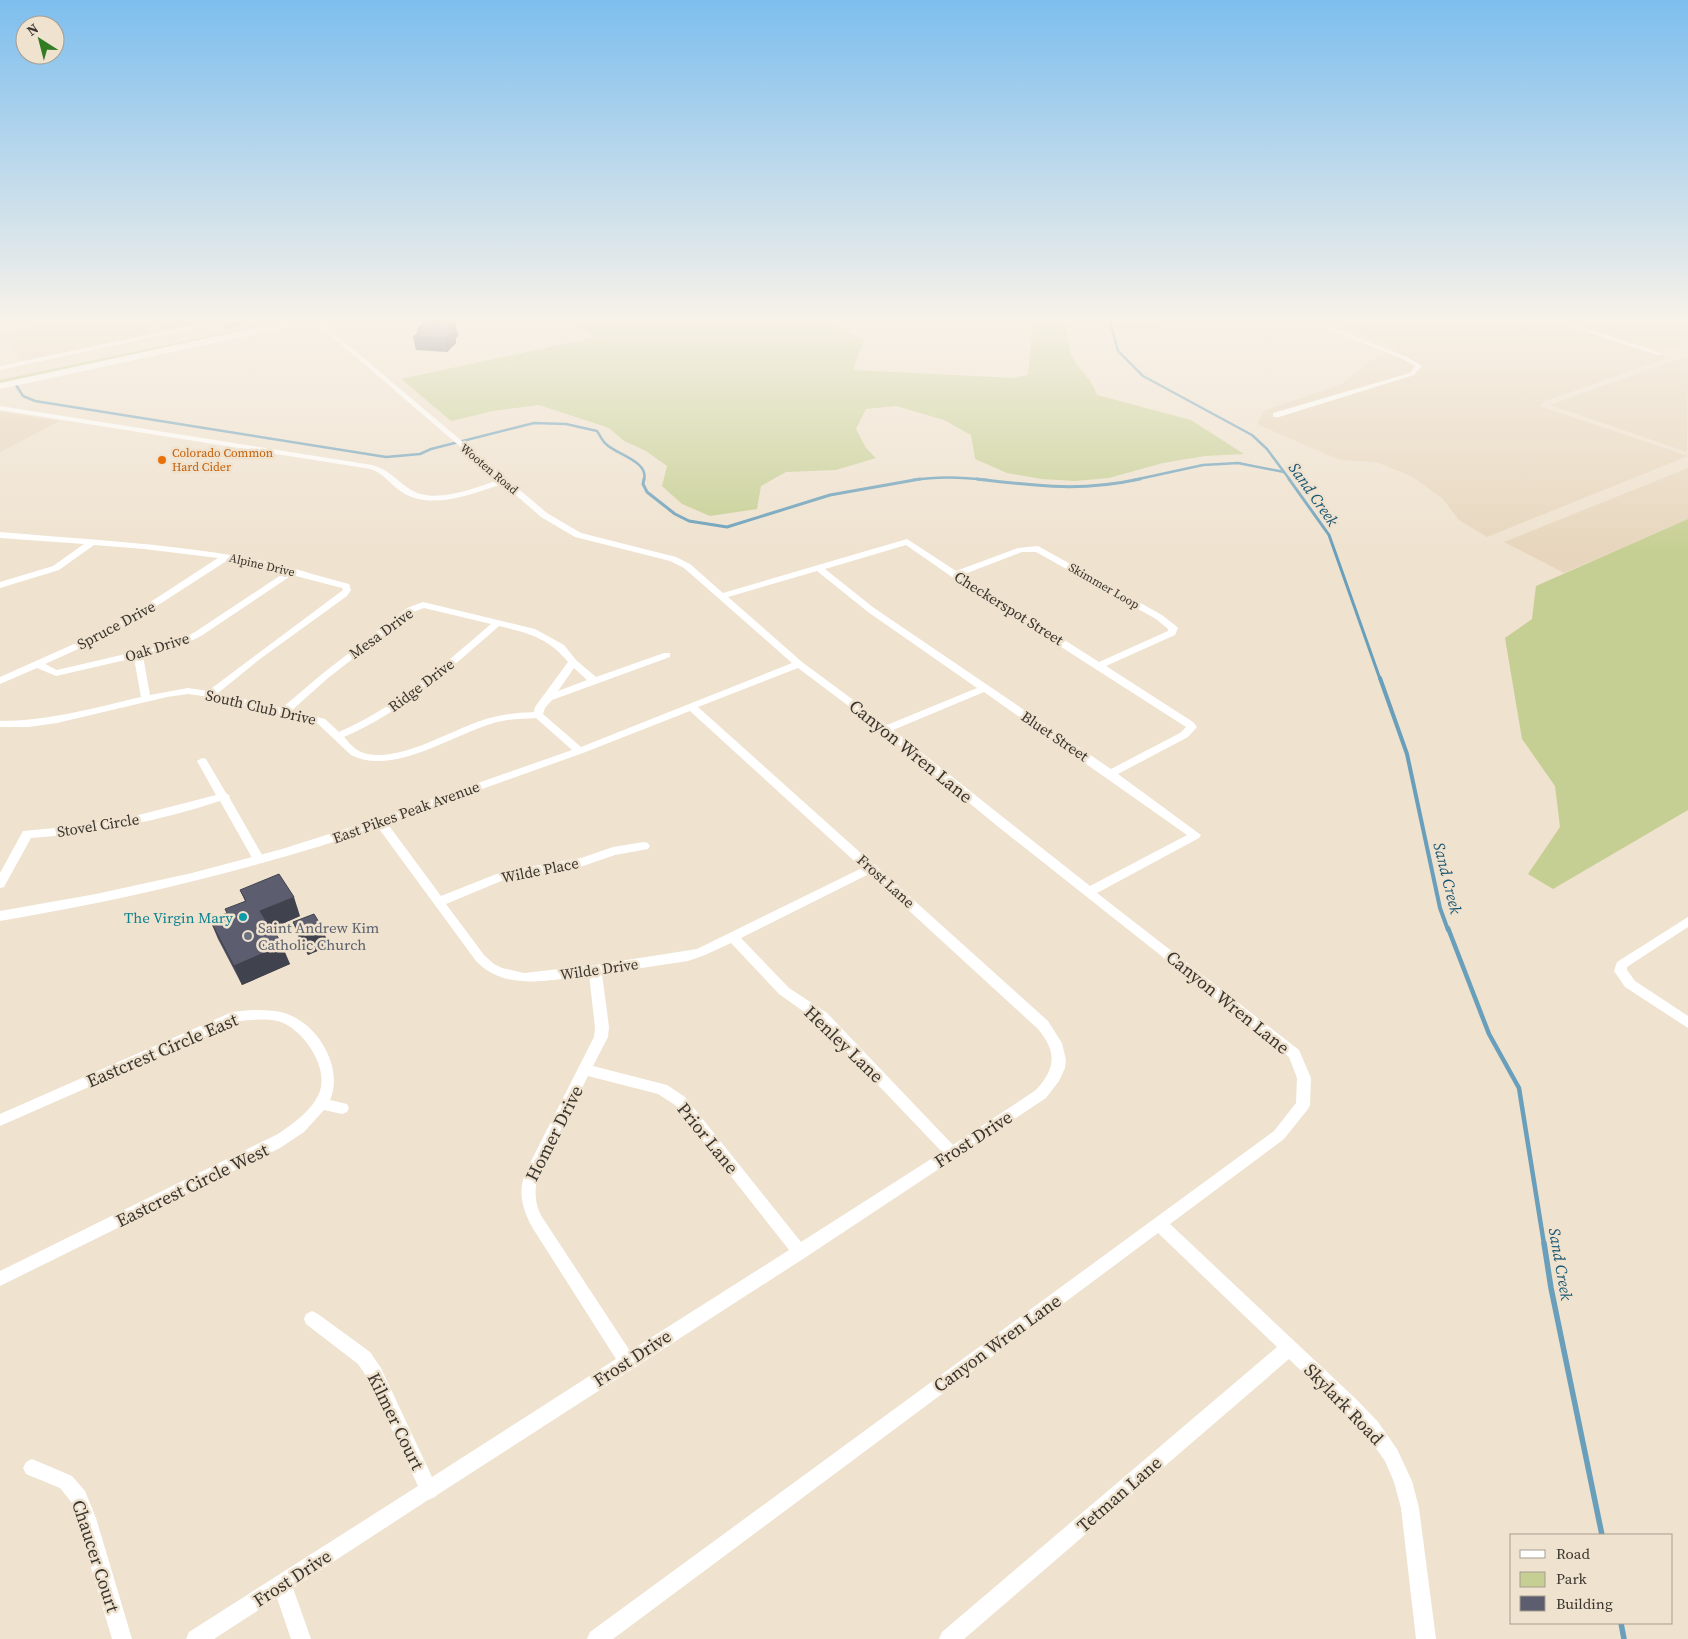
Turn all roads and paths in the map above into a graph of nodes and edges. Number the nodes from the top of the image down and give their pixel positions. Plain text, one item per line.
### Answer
1 (406, 397) edge
2 (1334, 397) edge
3 (0, 408) edge
4 (1276, 415) dead end
5 (504, 481) junction
6 (526, 499) joint
7 (0, 536) edge
8 (91, 543) junction
9 (226, 557) junction
10 (817, 568) junction
11 (292, 572) junction
12 (955, 575) junction
13 (0, 585) edge
14 (722, 596) junction
15 (498, 622) junction
16 (138, 655) junction
17 (666, 655) dead end
18 (573, 662) junction
19 (37, 664) junction
20 (799, 664) junction
21 (1100, 665) junction
22 (0, 681) edge
23 (595, 682) junction
24 (985, 688) junction
25 (210, 694) junction
26 (548, 698) junction
27 (146, 699) junction
28 (691, 706) junction
29 (284, 712) junction
30 (538, 715) junction
31 (0, 724) edge
32 (886, 730) junction
33 (337, 736) junction
34 (579, 751) junction
35 (202, 761) dead end
36 (1110, 774) junction
37 (224, 796) junction
38 (380, 822) junction
39 (644, 846) dead end
40 (259, 860) junction
41 (872, 868) junction
42 (0, 884) edge
43 (1089, 892) junction
44 (439, 902) junction
45 (0, 916) edge
46 (1688, 921) edge
47 (734, 937) junction
48 (595, 970) junction
49 (1688, 1023) edge
50 (317, 1048) joint
51 (1058, 1068) joint
52 (586, 1070) junction
53 (321, 1104) junction
54 (342, 1108) dead end
55 (0, 1120) edge
56 (952, 1153) junction
57 (1159, 1224) junction
58 (800, 1252) junction
59 (0, 1279) edge
60 (312, 1319) dead end
61 (1289, 1348) junction
62 (627, 1361) junction
63 (32, 1468) dead end
64 (429, 1491) junction
65 (282, 1585) junction
66 (122, 1639) edge
67 (196, 1639) edge
68 (301, 1639) edge
69 (597, 1639) edge
70 (949, 1639) edge
71 (1426, 1639) edge

1 - 5 street, Wooten Road
2 - 4 street
3 - 5 street
5 - 6 street, Wooten Road
6 - 14 street, Canyon Wren Lane
7 - 8 street, Alpine Drive
8 - 9 street, Alpine Drive
8 - 13 street
9 - 11 street, Alpine Drive
9 - 19 street, Spruce Drive
10 - 12 street, Checkerspot Street
10 - 14 street, Checkerspot Street
10 - 24 street, Bluet Street
11 - 16 street, Oak Drive
11 - 25 street, Alpine Drive
12 - 21 street, Checkerspot Street
12 - 21 street, Skimmer Loop
14 - 20 street, Canyon Wren Lane
15 - 18 street, Mesa Drive
15 - 29 street, Mesa Drive
15 - 33 street, Ridge Drive
16 - 19 street, Oak Drive
16 - 27 street
17 - 23 street
18 - 23 street, Mesa Drive
18 - 26 street
19 - 22 street, Spruce Drive
20 - 28 street, East Pikes Peak Avenue
20 - 32 street, Canyon Wren Lane
21 - 36 street, Checkerspot Street
23 - 26 street
24 - 32 street
24 - 36 street, Bluet Street
25 - 27 street, South Club Drive
25 - 29 street, South Club Drive
26 - 30 street
27 - 31 street, South Club Drive
28 - 34 street, East Pikes Peak Avenue
28 - 41 street, Frost Lane
29 - 33 street, South Club Drive
30 - 33 street, South Club Drive
30 - 34 street
32 - 43 street, Canyon Wren Lane
34 - 38 street, East Pikes Peak Avenue
35 - 37 street
36 - 43 street, Bluet Street
37 - 40 street
37 - 42 street, Stovel Circle
38 - 40 street, East Pikes Peak Avenue
38 - 44 street, Wilde Drive
39 - 44 street, Wilde Place
40 - 45 street, East Pikes Peak Avenue
41 - 47 street, Wilde Drive
41 - 51 street, Frost Lane
43 - 57 street, Canyon Wren Lane
44 - 48 street, Wilde Drive
46 - 49 street
47 - 48 street, Wilde Drive
47 - 56 street, Henley Lane
48 - 52 street, Homer Drive
50 - 53 street, Eastcrest Circle West
50 - 55 street, Eastcrest Circle East
51 - 56 street, Frost Drive
52 - 58 street, Prior Lane
52 - 62 street, Homer Drive
53 - 54 street
53 - 59 street, Eastcrest Circle West
56 - 58 street, Frost Drive
57 - 61 street, Skylark Road
57 - 69 street, Canyon Wren Lane
58 - 62 street, Frost Drive
60 - 64 street, Kilmer Court
61 - 70 street, Tetman Lane
61 - 71 street, Skylark Road
62 - 64 street, Frost Drive
63 - 66 street, Chaucer Court
64 - 65 street, Frost Drive
65 - 67 street, Frost Drive
65 - 68 street

